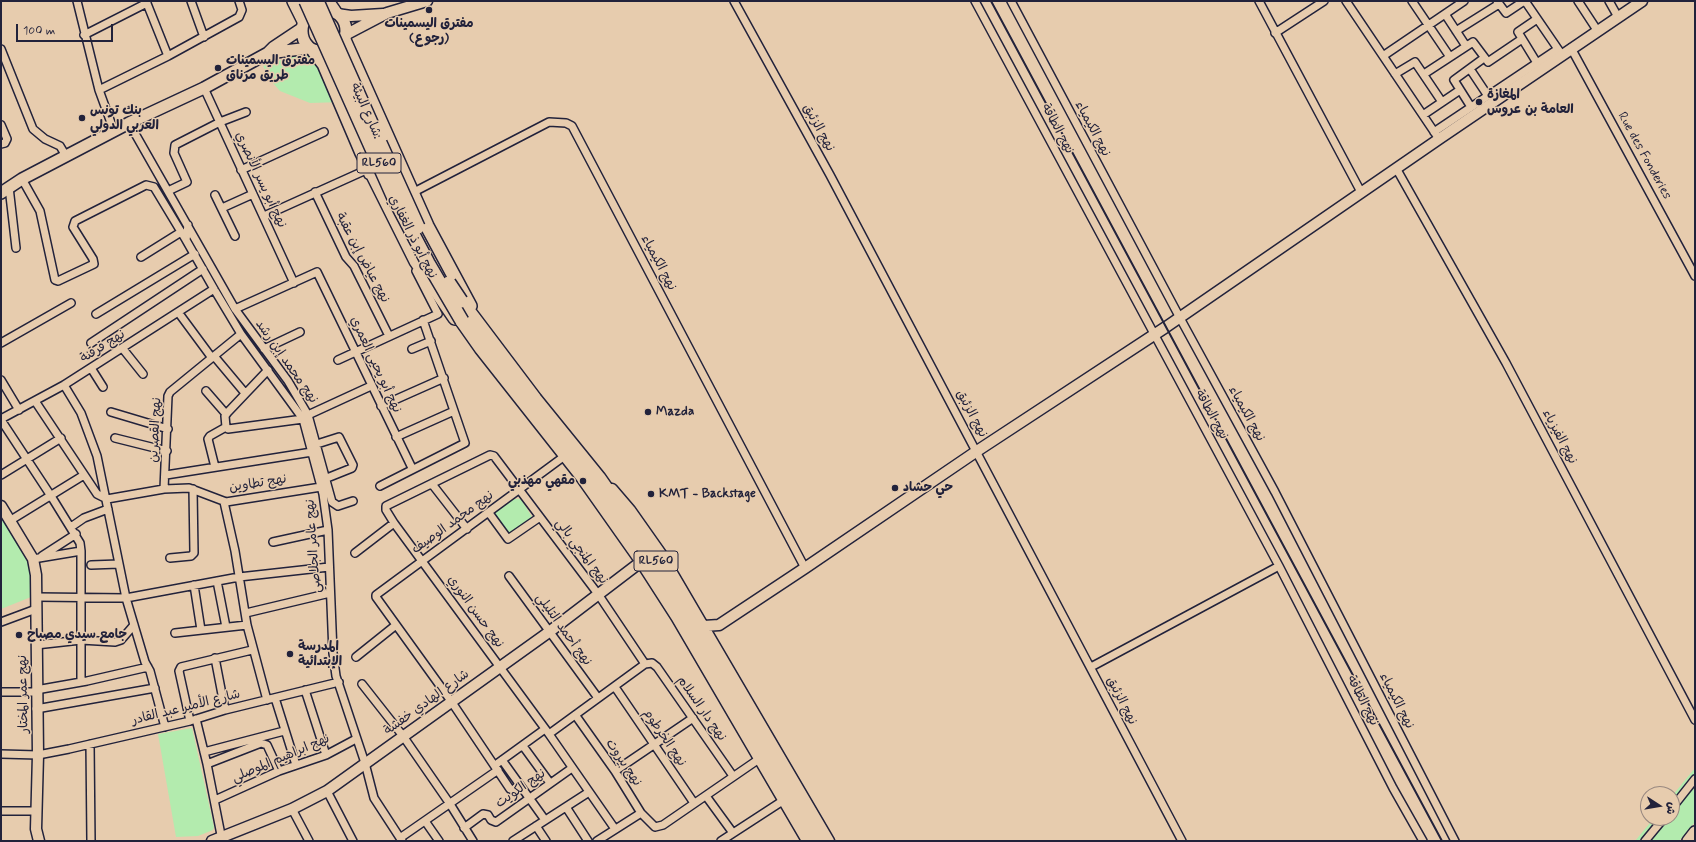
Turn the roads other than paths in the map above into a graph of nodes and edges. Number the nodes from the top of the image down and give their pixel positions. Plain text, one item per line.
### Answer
1 (77, 1) edge
2 (191, 1) edge
3 (239, 1) edge
4 (294, 1) edge
5 (306, 1) edge
6 (316, 1) edge
7 (427, 1) edge
8 (734, 1) edge
9 (975, 1) edge
10 (1011, 1) edge
11 (1259, 1) edge
12 (1324, 1) edge
13 (1346, 1) edge
14 (1412, 1) edge
15 (1464, 1) edge
16 (1525, 1) edge
17 (1578, 1) edge
18 (1609, 1) edge
19 (1642, 1) edge
20 (147, 2) edge
21 (1498, 3) edge
22 (333, 9) edge
23 (387, 14) junction
24 (1445, 14) junction
25 (1618, 17) junction
26 (1537, 19) junction
27 (303, 25) junction
28 (1428, 25) junction
29 (1597, 30) junction
30 (1456, 31) junction
31 (1275, 33) junction
32 (84, 35) junction
33 (204, 37) junction
34 (345, 38) junction
35 (1522, 40) junction
36 (1466, 46) junction
37 (1571, 48) junction
38 (1, 49) edge
39 (312, 50) junction
40 (1560, 52) junction
41 (268, 53) junction
42 (168, 56) junction
43 (1383, 56) junction
44 (1450, 58) junction
45 (1484, 58) junction
46 (1537, 63) junction
47 (4, 66) edge
48 (1470, 69) junction
49 (1395, 74) junction
50 (1424, 74) junction
51 (204, 88) junction
52 (99, 90) junction
53 (1460, 90) junction
54 (1488, 96) junction
55 (1442, 102) junction
56 (1471, 107) junction
57 (246, 112) dead end
58 (1423, 115) junction
59 (220, 122) junction
60 (129, 123) junction
61 (1, 125) edge
62 (114, 131) junction
63 (324, 132) dead end
64 (1436, 135) junction
65 (4, 143) edge
66 (66, 156) junction
67 (1396, 168) junction
68 (241, 170) junction
69 (22, 179) junction
70 (5, 190) edge
71 (168, 191) junction
72 (315, 192) junction
73 (1361, 192) junction
74 (412, 193) junction
75 (252, 194) junction
76 (215, 195) dead end
77 (222, 208) junction
78 (264, 216) junction
79 (188, 225) junction
80 (180, 232) junction
81 (235, 236) dead end
82 (186, 240) junction
83 (16, 248) dead end
84 (194, 254) junction
85 (141, 257) dead end
86 (203, 269) junction
87 (1695, 276) edge
88 (294, 283) junction
89 (214, 289) junction
90 (71, 303) dead end
91 (235, 309) junction
92 (178, 312) junction
93 (96, 314) dead end
94 (1180, 318) junction
95 (423, 320) junction
96 (481, 327) junction
97 (300, 332) dead end
98 (241, 334) junction
99 (1154, 335) junction
100 (389, 336) junction
101 (431, 341) junction
102 (1, 343) edge
103 (90, 343) dead end
104 (481, 348) junction
105 (123, 349) junction
106 (264, 349) junction
107 (412, 349) dead end
108 (356, 352) junction
109 (213, 357) junction
110 (338, 360) dead end
111 (91, 368) junction
112 (268, 370) junction
113 (143, 374) dead end
114 (444, 378) junction
115 (1, 380) edge
116 (64, 385) junction
117 (371, 386) junction
118 (103, 387) dead end
119 (206, 391) dead end
120 (245, 394) junction
121 (36, 401) junction
122 (381, 406) junction
123 (19, 410) junction
124 (454, 411) junction
125 (111, 412) dead end
126 (226, 414) junction
127 (306, 417) junction
128 (1, 420) edge
129 (226, 427) junction
130 (168, 429) junction
131 (396, 437) junction
132 (61, 438) junction
133 (115, 438) dead end
134 (317, 444) junction
135 (167, 451) junction
136 (977, 451) junction
137 (312, 452) junction
138 (566, 455) junction
139 (27, 458) junction
140 (215, 466) junction
141 (412, 468) junction
142 (1, 475) edge
143 (84, 475) junction
144 (166, 475) junction
145 (327, 478) junction
146 (599, 478) junction
147 (432, 484) junction
148 (380, 486) dead end
149 (321, 487) junction
150 (164, 489) junction
151 (193, 489) junction
152 (520, 490) junction
153 (52, 496) junction
154 (107, 499) junction
155 (353, 501) dead end
156 (224, 502) junction
157 (1, 506) edge
158 (108, 509) junction
159 (489, 513) junction
160 (540, 517) junction
161 (11, 520) junction
162 (394, 523) junction
163 (71, 527) junction
164 (328, 530) junction
165 (467, 530) junction
166 (76, 534) junction
167 (274, 542) dead end
168 (81, 551) junction
169 (355, 553) dead end
170 (36, 558) junction
171 (170, 558) dead end
172 (423, 560) junction
173 (642, 561) junction
174 (119, 564) junction
175 (91, 565) dead end
176 (1279, 566) junction
177 (329, 568) junction
178 (805, 568) junction
179 (509, 576) dead end
180 (239, 577) junction
181 (217, 581) junction
182 (194, 585) junction
183 (330, 593) junction
184 (598, 594) junction
185 (37, 596) junction
186 (81, 597) junction
187 (126, 598) junction
188 (36, 609) junction
189 (246, 613) junction
190 (1, 622) edge
191 (134, 625) junction
192 (247, 625) junction
193 (719, 625) junction
194 (226, 626) junction
195 (396, 626) junction
196 (704, 626) junction
197 (201, 630) junction
198 (549, 632) junction
199 (175, 633) dead end
200 (81, 640) junction
201 (712, 643) junction
202 (36, 645) junction
203 (252, 650) junction
204 (356, 657) dead end
205 (215, 658) junction
206 (645, 664) junction
207 (500, 666) junction
208 (148, 667) junction
209 (1091, 667) junction
210 (81, 682) junction
211 (339, 682) junction
212 (362, 684) dead end
213 (615, 687) junction
214 (155, 688) junction
215 (305, 690) junction
216 (36, 691) junction
217 (1, 692) edge
218 (598, 698) junction
219 (271, 699) junction
220 (451, 701) junction
221 (36, 709) junction
222 (226, 710) junction
223 (576, 716) junction
224 (693, 718) junction
225 (193, 720) junction
226 (1695, 720) edge
227 (165, 727) junction
228 (284, 730) junction
229 (547, 732) junction
230 (403, 736) junction
231 (356, 739) junction
232 (90, 744) junction
233 (653, 744) junction
234 (523, 746) junction
235 (204, 752) junction
236 (1, 754) edge
237 (38, 755) junction
238 (326, 755) junction
239 (760, 759) junction
240 (502, 760) junction
241 (365, 763) junction
242 (207, 764) junction
243 (296, 765) junction
244 (496, 767) junction
245 (572, 768) junction
246 (280, 771) junction
247 (615, 771) junction
248 (734, 776) junction
249 (1695, 779) edge
250 (550, 783) junction
251 (519, 785) junction
252 (327, 791) junction
253 (589, 792) junction
254 (706, 796) junction
255 (529, 798) junction
256 (1680, 798) edge
257 (215, 800) junction
258 (784, 800) junction
259 (450, 804) junction
260 (694, 804) junction
261 (566, 807) junction
262 (292, 809) junction
263 (1, 811) edge
264 (36, 811) junction
265 (641, 813) junction
266 (545, 820) junction
267 (425, 821) junction
268 (536, 826) junction
269 (1657, 826) edge
270 (464, 828) junction
271 (615, 829) junction
272 (1695, 832) edge
273 (733, 833) junction
274 (401, 839) edge
275 (219, 840) edge
276 (470, 840) edge
277 (515, 840) edge
278 (39, 841) edge
279 (91, 841) edge
280 (309, 841) edge
281 (353, 841) edge
282 (439, 841) edge
283 (546, 841) edge
284 (588, 841) edge
285 (597, 841) edge
286 (721, 841) edge
287 (809, 841) edge
288 (821, 841) edge
289 (829, 841) edge
290 (1182, 841) edge
291 (1423, 841) edge
292 (1455, 841) edge
293 (1645, 841) edge
294 (1688, 841) edge

1 - 32 street
2 - 33 street
3 - 33 street
4 - 27 highway
5 - 104 highway, RL560, bridge
6 - 96 highway, شارع البيئة / RL560, bridge
7 - 23 street
8 - 136 street, نهج الزئبق
9 - 99 street, نهج الطاقة
10 - 94 street, نهج الكيمياء
11 - 31 street
12 - 31 street
13 - 43 street
14 - 28 street
15 - 24 street
16 - 21 street
16 - 26 street
17 - 29 street
18 - 25 street
19 - 25 street
20 - 32 street
20 - 42 street
21 - 30 street
22 - 23 street
22 - 27 main road
22 - 34 main road
23 - 34 street
24 - 28 street
24 - 30 street
25 - 29 street
26 - 35 street
26 - 40 street
27 - 39 main road
27 - 41 main road
28 - 43 street
28 - 44 street
29 - 37 street
30 - 36 street
31 - 73 street
32 - 52 street
33 - 42 street
34 - 39 main road
34 - 74 highway
35 - 45 street
35 - 46 street
36 - 44 street
36 - 45 street
37 - 40 street
37 - 87 street, Rue des Fonderies
38 - 47 street
39 - 41 main road
39 - 104 highway
40 - 46 street
40 - 64 street
41 - 51 main road
42 - 52 street
43 - 49 street
44 - 50 street
45 - 48 street
46 - 54 street
47 - 66 street
48 - 53 street
48 - 54 street
49 - 50 street
49 - 58 street
50 - 55 street
51 - 59 street, نهج أبو يسر الأنصري
51 - 60 main road
52 - 62 street
53 - 55 street
53 - 56 street
54 - 56 street
55 - 58 street
56 - 64 street
57 - 59 street
58 - 64 street
59 - 68 street, نهج أبو يسر الأنصري
59 - 71 street
60 - 62 main road
60 - 71 street, نهج محمد إبن رشد
61 - 65 street
62 - 66 main road
63 - 68 street
64 - 67 street
66 - 69 main road
67 - 73 street
67 - 226 street, نهج الفيزياء
68 - 75 street, نهج أبو يسر الأنصري
69 - 70 main road
69 - 80 street, نهج عامر الجلاصي
70 - 83 street
71 - 79 street, نهج محمد إبن رشد
72 - 78 street
72 - 95 street, نهج أبو ذر الغفاري
72 - 100 street, نهج عياض إبن عقبة
73 - 94 street
74 - 96 highway
74 - 178 street, نهج الكيمياء
75 - 77 street
75 - 78 street, نهج أبو يسر الأنصري
76 - 77 street
77 - 81 street
78 - 88 street, نهج أبو يسر الأنصري
79 - 82 street
79 - 91 street, نهج محمد إبن رشد
80 - 82 street, نهج عامر الجلاصي
80 - 85 street
82 - 84 street, نهج عامر الجلاصي
84 - 86 street, نهج عامر الجلاصي
84 - 93 street
86 - 89 street, نهج عامر الجلاصي
86 - 103 street
88 - 91 street
88 - 108 street, نهج أبو يحيى العمري
89 - 92 street, نهج قرقنة
89 - 98 street, نهج عامر الجلاصي
90 - 102 street
91 - 106 street, نهج محمد إبن رشد
92 - 105 street, نهج قرقنة
92 - 109 street
94 - 99 street
94 - 292 street, نهج الكيمياء
95 - 100 street
95 - 101 street
96 - 146 highway, RL560
97 - 106 street
98 - 109 street, نهج القصرين
98 - 112 street, نهج عامر الجلاصي
99 - 136 street
99 - 176 street, نهج الطاقة
100 - 108 street
101 - 107 street
101 - 114 street
104 - 138 highway, RL560
105 - 111 street, نهج قرقنة
105 - 113 street
106 - 127 street, نهج محمد إبن رشد
108 - 110 street
108 - 117 street, نهج أبو يحيى العمري
109 - 120 street
109 - 130 street, نهج القصرين
111 - 116 street, نهج قرقنة
111 - 118 street
112 - 120 street
112 - 127 street, نهج عامر الجلاصي
114 - 122 street
114 - 124 street
115 - 123 street
116 - 121 street, نهج قرقنة
116 - 154 street
117 - 122 street, نهج أبو يحيى العمري
117 - 127 street
119 - 126 street
120 - 126 street
121 - 123 street, نهج قرقنة
121 - 132 street
122 - 131 street, نهج أبو يحيى العمري
123 - 128 street, نهج قرقنة
124 - 131 street
124 - 141 street
125 - 130 street
126 - 129 street
127 - 129 street
127 - 134 street, نهج محمد إبن رشد
127 - 137 street, نهج عامر الجلاصي
128 - 139 street
129 - 140 street
130 - 135 street, نهج القصرين
131 - 141 street, نهج أبو يحيى العمري
132 - 139 street
132 - 143 street
133 - 135 street
134 - 145 street, نهج محمد إبن رشد
134 - 145 street
135 - 144 street, نهج القصرين
136 - 178 street
136 - 209 street, نهج الزئبق
137 - 140 street
137 - 149 street, نهج عامر الجلاصي
138 - 152 street, نهج محمد الوصيف
138 - 173 highway, RL560
139 - 142 street
139 - 153 street
140 - 144 street
141 - 148 street
143 - 153 street
143 - 154 street
144 - 150 street, نهج القصرين
145 - 155 street, نهج محمد إبن رشد
146 - 196 street
146 - 288 highway, RL560
147 - 152 street, نهج المنجي بالي
147 - 162 street, نهج حسن النوري
147 - 165 street
149 - 156 street, نهج تطاوين
149 - 164 street, نهج عامر الجلاصي
150 - 151 street, نهج تطاوين
150 - 154 street, نهج تطاوين
151 - 156 street, نهج تطاوين
151 - 171 street
152 - 159 street, نهج محمد الوصيف
152 - 160 street, نهج المنجي بالي
153 - 161 street
153 - 163 street
154 - 158 street
156 - 180 street
157 - 161 street, نهج عمر المختار
158 - 163 street
158 - 174 street
159 - 160 street
159 - 165 street, نهج محمد الوصيف
160 - 184 street, نهج المنجي بالي
161 - 170 street, نهج عمر المختار
162 - 169 street
162 - 172 street, نهج حسن النوري
163 - 166 street
164 - 167 street
164 - 177 street, نهج عامر الجلاصي
165 - 172 street, نهج محمد الوصيف
166 - 168 street
166 - 170 street
168 - 170 street
168 - 186 street
170 - 185 street, نهج عمر المختار
172 - 195 street, نهج محمد الوصيف
172 - 207 street, نهج حسن النوري
173 - 184 street, شارع الهادي خفشة
173 - 239 highway, RL560
174 - 175 street
174 - 187 street
176 - 209 street
176 - 291 street, نهج الطاقة
177 - 180 street
177 - 183 street, نهج عامر الجلاصي
178 - 193 street
179 - 198 street, نهج أحمد التليلي
180 - 181 street
180 - 189 street
181 - 182 street
181 - 194 street
182 - 187 street
182 - 197 street
183 - 189 street
183 - 211 street, نهج عامر الجلاصي
184 - 198 street, شارع الهادي خفشة
184 - 206 street, نهج المنجي بالي
185 - 186 street
185 - 188 street, نهج عمر المختار
186 - 187 street
186 - 200 street
187 - 191 street
188 - 190 street
188 - 202 street, نهج عمر المختار
189 - 192 street
191 - 200 street
191 - 208 street
192 - 194 street
192 - 203 street
193 - 196 street
193 - 201 street
194 - 197 street
195 - 204 street
195 - 220 street
196 - 201 street
197 - 199 street
198 - 207 street, شارع الهادي خفشة
198 - 218 street, نهج أحمد التليلي
200 - 202 street
200 - 210 street
201 - 289 street
202 - 216 street, نهج عمر المختار
203 - 205 street
203 - 219 street
205 - 222 street
205 - 225 street
206 - 213 street
206 - 224 street, نهج دار السلام
207 - 220 street, شارع الهادي خفشة
207 - 229 street, نهج حسن النوري
208 - 210 street
208 - 214 street
209 - 290 street, نهج الزئبق
210 - 216 street
211 - 215 street, شارع الأمير عبد القادر
211 - 231 street, نهج عامر الجلاصي
212 - 230 street
213 - 218 street
213 - 233 street, نهج الخرطوم
214 - 221 street
214 - 227 street
215 - 219 street, شارع الأمير عبد القادر
215 - 238 street
216 - 217 street
216 - 221 street, نهج عمر المختار
218 - 223 street
219 - 222 street, شارع الأمير عبد القادر
219 - 228 street
220 - 230 street, شارع الهادي خفشة
220 - 244 street
221 - 237 street, نهج عمر المختار
222 - 225 street, شارع الأمير عبد القادر
223 - 229 street
223 - 247 street, نهج بيروت
224 - 233 street
224 - 248 street, نهج دار السلام
225 - 227 street, شارع الأمير عبد القادر
225 - 235 street
227 - 232 street, شارع الأمير عبد القادر
228 - 235 street
228 - 243 street
229 - 234 street
229 - 245 street, نهج حسن النوري
230 - 241 street, شارع الهادي خفشة
230 - 259 street
231 - 238 street, نهج ابراهيم الموصلي
231 - 241 street, نهج عامر الجلاصي
232 - 237 street, شارع الأمير عبد القادر
232 - 279 street
233 - 247 street
233 - 260 street, نهج الخرطوم
234 - 240 street
234 - 250 street
235 - 242 street
236 - 237 street, شارع الأمير عبد القادر
237 - 264 street, نهج عمر المختار
238 - 243 street, نهج ابراهيم الموصلي
239 - 248 street
239 - 258 highway, RL560
240 - 244 street
240 - 251 street
241 - 252 street, شارع الهادي خفشة
241 - 274 street, نهج عامر الجلاصي
242 - 246 street
242 - 257 street
243 - 246 street, نهج ابراهيم الموصلي
244 - 251 street
244 - 259 street
245 - 250 street, نهج الكويت
245 - 253 street, نهج حسن النوري
246 - 257 street, نهج ابراهيم الموصلي
247 - 265 street, نهج بيروت
248 - 254 street
249 - 256 street
250 - 255 street, نهج الكويت
251 - 255 street
252 - 262 street, شارع الهادي خفشة
252 - 281 street
253 - 261 street
253 - 271 street, نهج حسن النوري
254 - 260 street
254 - 273 street
255 - 266 street
255 - 270 street, نهج الكويت
257 - 275 street
258 - 273 street
258 - 287 highway, RL560
259 - 267 street
259 - 270 street
260 - 265 street, نهج بيروت
261 - 266 street
261 - 284 street
262 - 275 street, شارع الهادي خفشة
262 - 280 street
263 - 264 street
264 - 278 street, نهج عمر المختار
265 - 271 street
266 - 268 street
267 - 274 street
267 - 282 street
268 - 277 street
268 - 283 street
269 - 293 street
270 - 276 street
271 - 285 street
272 - 294 main road
273 - 286 street

